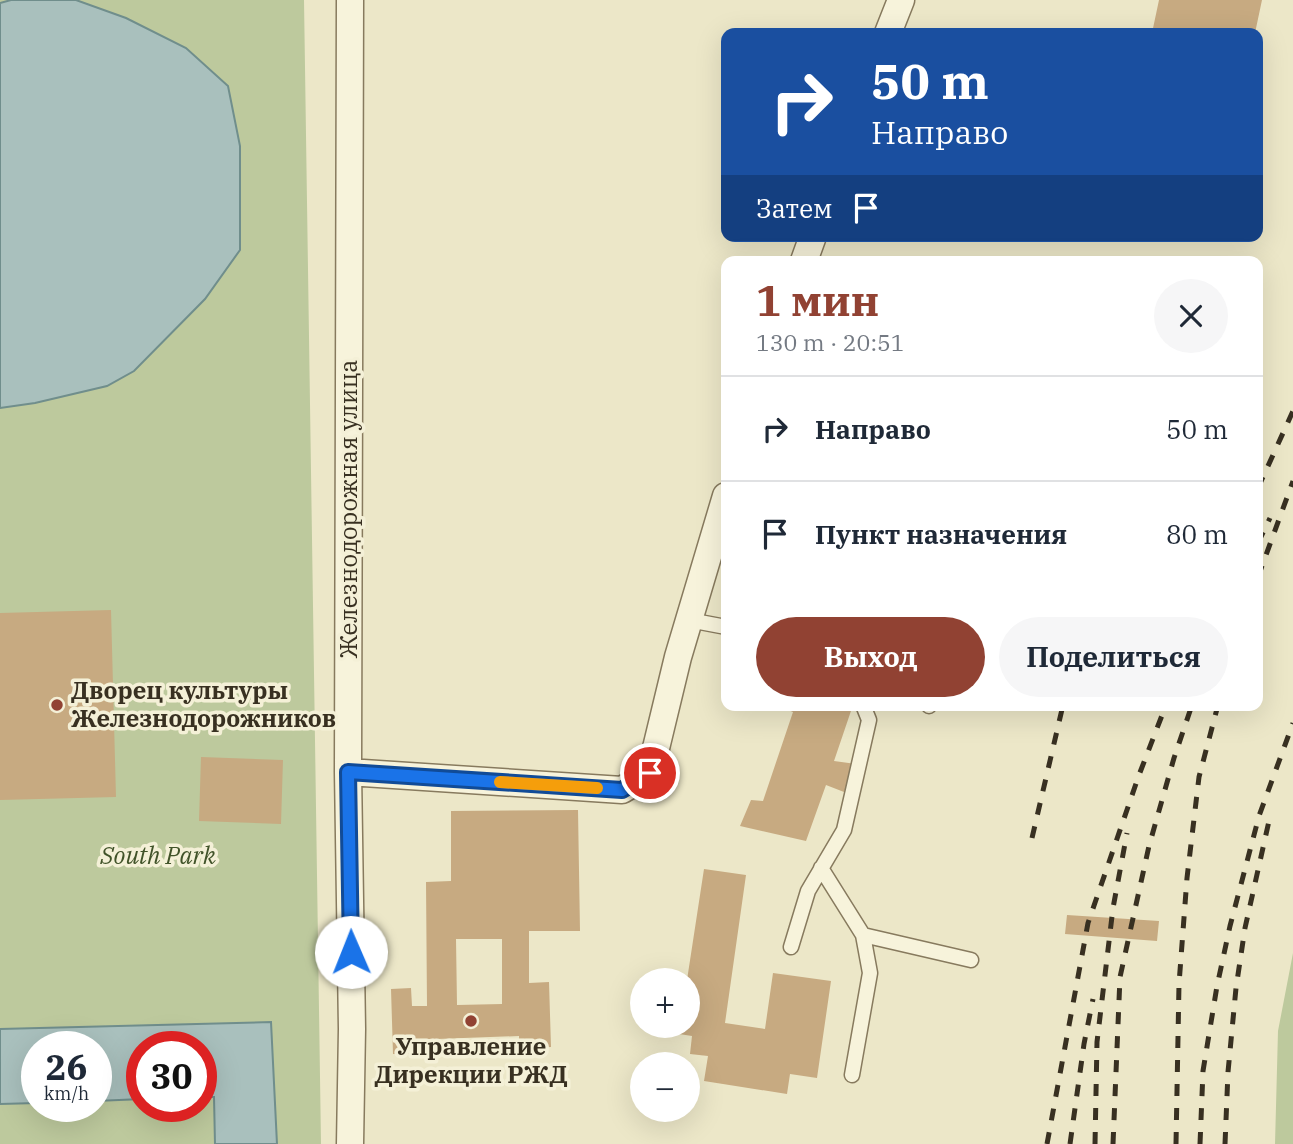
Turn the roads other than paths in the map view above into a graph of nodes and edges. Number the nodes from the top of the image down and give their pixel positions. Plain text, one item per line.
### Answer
1 (350, 0) edge
2 (901, 0) edge
3 (890, 28) edge
4 (721, 513) edge
5 (689, 620) junction
6 (721, 626) edge
7 (865, 711) edge
8 (348, 772) junction
9 (821, 868) junction
10 (863, 935) junction
11 (791, 947) dead end
12 (971, 960) dead end
13 (852, 1075) dead end
14 (350, 1144) edge

1 - 8 street, Железнодорожная улица
2 - 3 street
4 - 5 street
5 - 6 lane
5 - 8 street
7 - 9 lane
8 - 14 street, Железнодорожная улица
9 - 10 lane
9 - 11 lane
10 - 12 lane
10 - 13 lane

